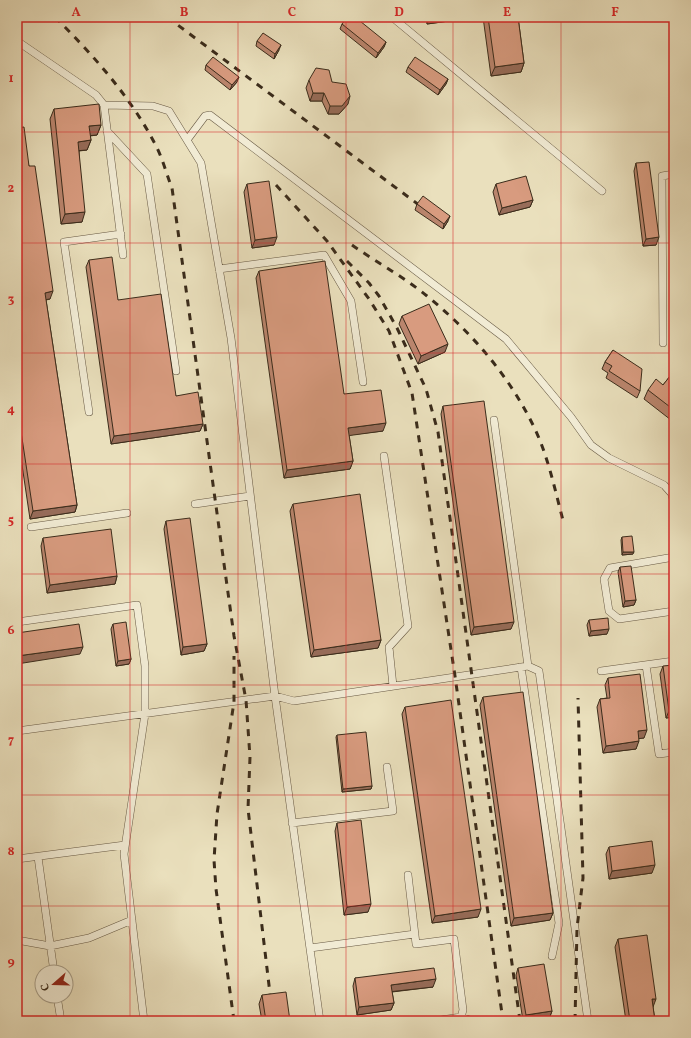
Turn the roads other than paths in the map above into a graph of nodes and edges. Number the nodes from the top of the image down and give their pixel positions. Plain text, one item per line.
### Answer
1 (392, 17) edge
2 (17, 41) edge
3 (104, 105) junction
4 (107, 130) junction
5 (187, 140) junction
6 (674, 174) edge
7 (602, 191) dead end
8 (121, 234) junction
9 (123, 255) dead end
10 (219, 269) junction
11 (663, 343) dead end
12 (176, 371) dead end
13 (363, 382) dead end
14 (89, 412) dead end
15 (494, 420) dead end
16 (384, 456) dead end
17 (250, 496) junction
18 (194, 504) dead end
19 (674, 505) edge
20 (127, 513) dead end
21 (31, 527) dead end
22 (674, 557) edge
23 (674, 611) edge
24 (17, 622) edge
25 (674, 661) edge
26 (646, 665) junction
27 (524, 667) junction
28 (601, 671) dead end
29 (393, 686) junction
30 (275, 696) junction
31 (145, 714) junction
32 (17, 731) edge
33 (674, 752) edge
34 (387, 767) dead end
35 (292, 823) junction
36 (125, 845) junction
37 (38, 856) junction
38 (17, 859) edge
39 (408, 875) dead end
40 (132, 920) junction
41 (415, 934) junction
42 (17, 940) edge
43 (50, 946) junction
44 (310, 948) junction
45 (552, 956) dead end
46 (53, 964) edge
47 (58, 1004) edge
48 (460, 1017) junction
49 (61, 1021) edge
50 (144, 1021) edge
51 (320, 1021) edge
52 (434, 1021) edge
53 (473, 1021) edge
54 (588, 1021) edge

1 - 7 lane
2 - 3 lane
3 - 4 lane
3 - 5 lane
4 - 8 lane
4 - 12 lane
5 - 10 lane
5 - 19 lane
6 - 11 lane
8 - 9 lane
8 - 14 lane
10 - 13 lane
10 - 17 lane
15 - 27 lane
16 - 29 lane
17 - 18 lane
17 - 30 lane
20 - 21 lane
22 - 23 lane
24 - 31 lane
25 - 26 lane
26 - 28 lane
26 - 33 lane
27 - 29 lane
27 - 45 lane
27 - 54 lane
29 - 30 lane
30 - 31 lane
30 - 35 lane
31 - 32 lane
31 - 36 lane
34 - 35 lane
35 - 44 lane
36 - 37 lane
36 - 40 lane
37 - 38 lane
37 - 43 lane
39 - 41 lane
40 - 43 lane
40 - 50 lane
41 - 44 lane
41 - 48 lane
42 - 43 lane
43 - 46 lane
44 - 51 lane
47 - 49 lane
48 - 52 lane
48 - 53 lane

